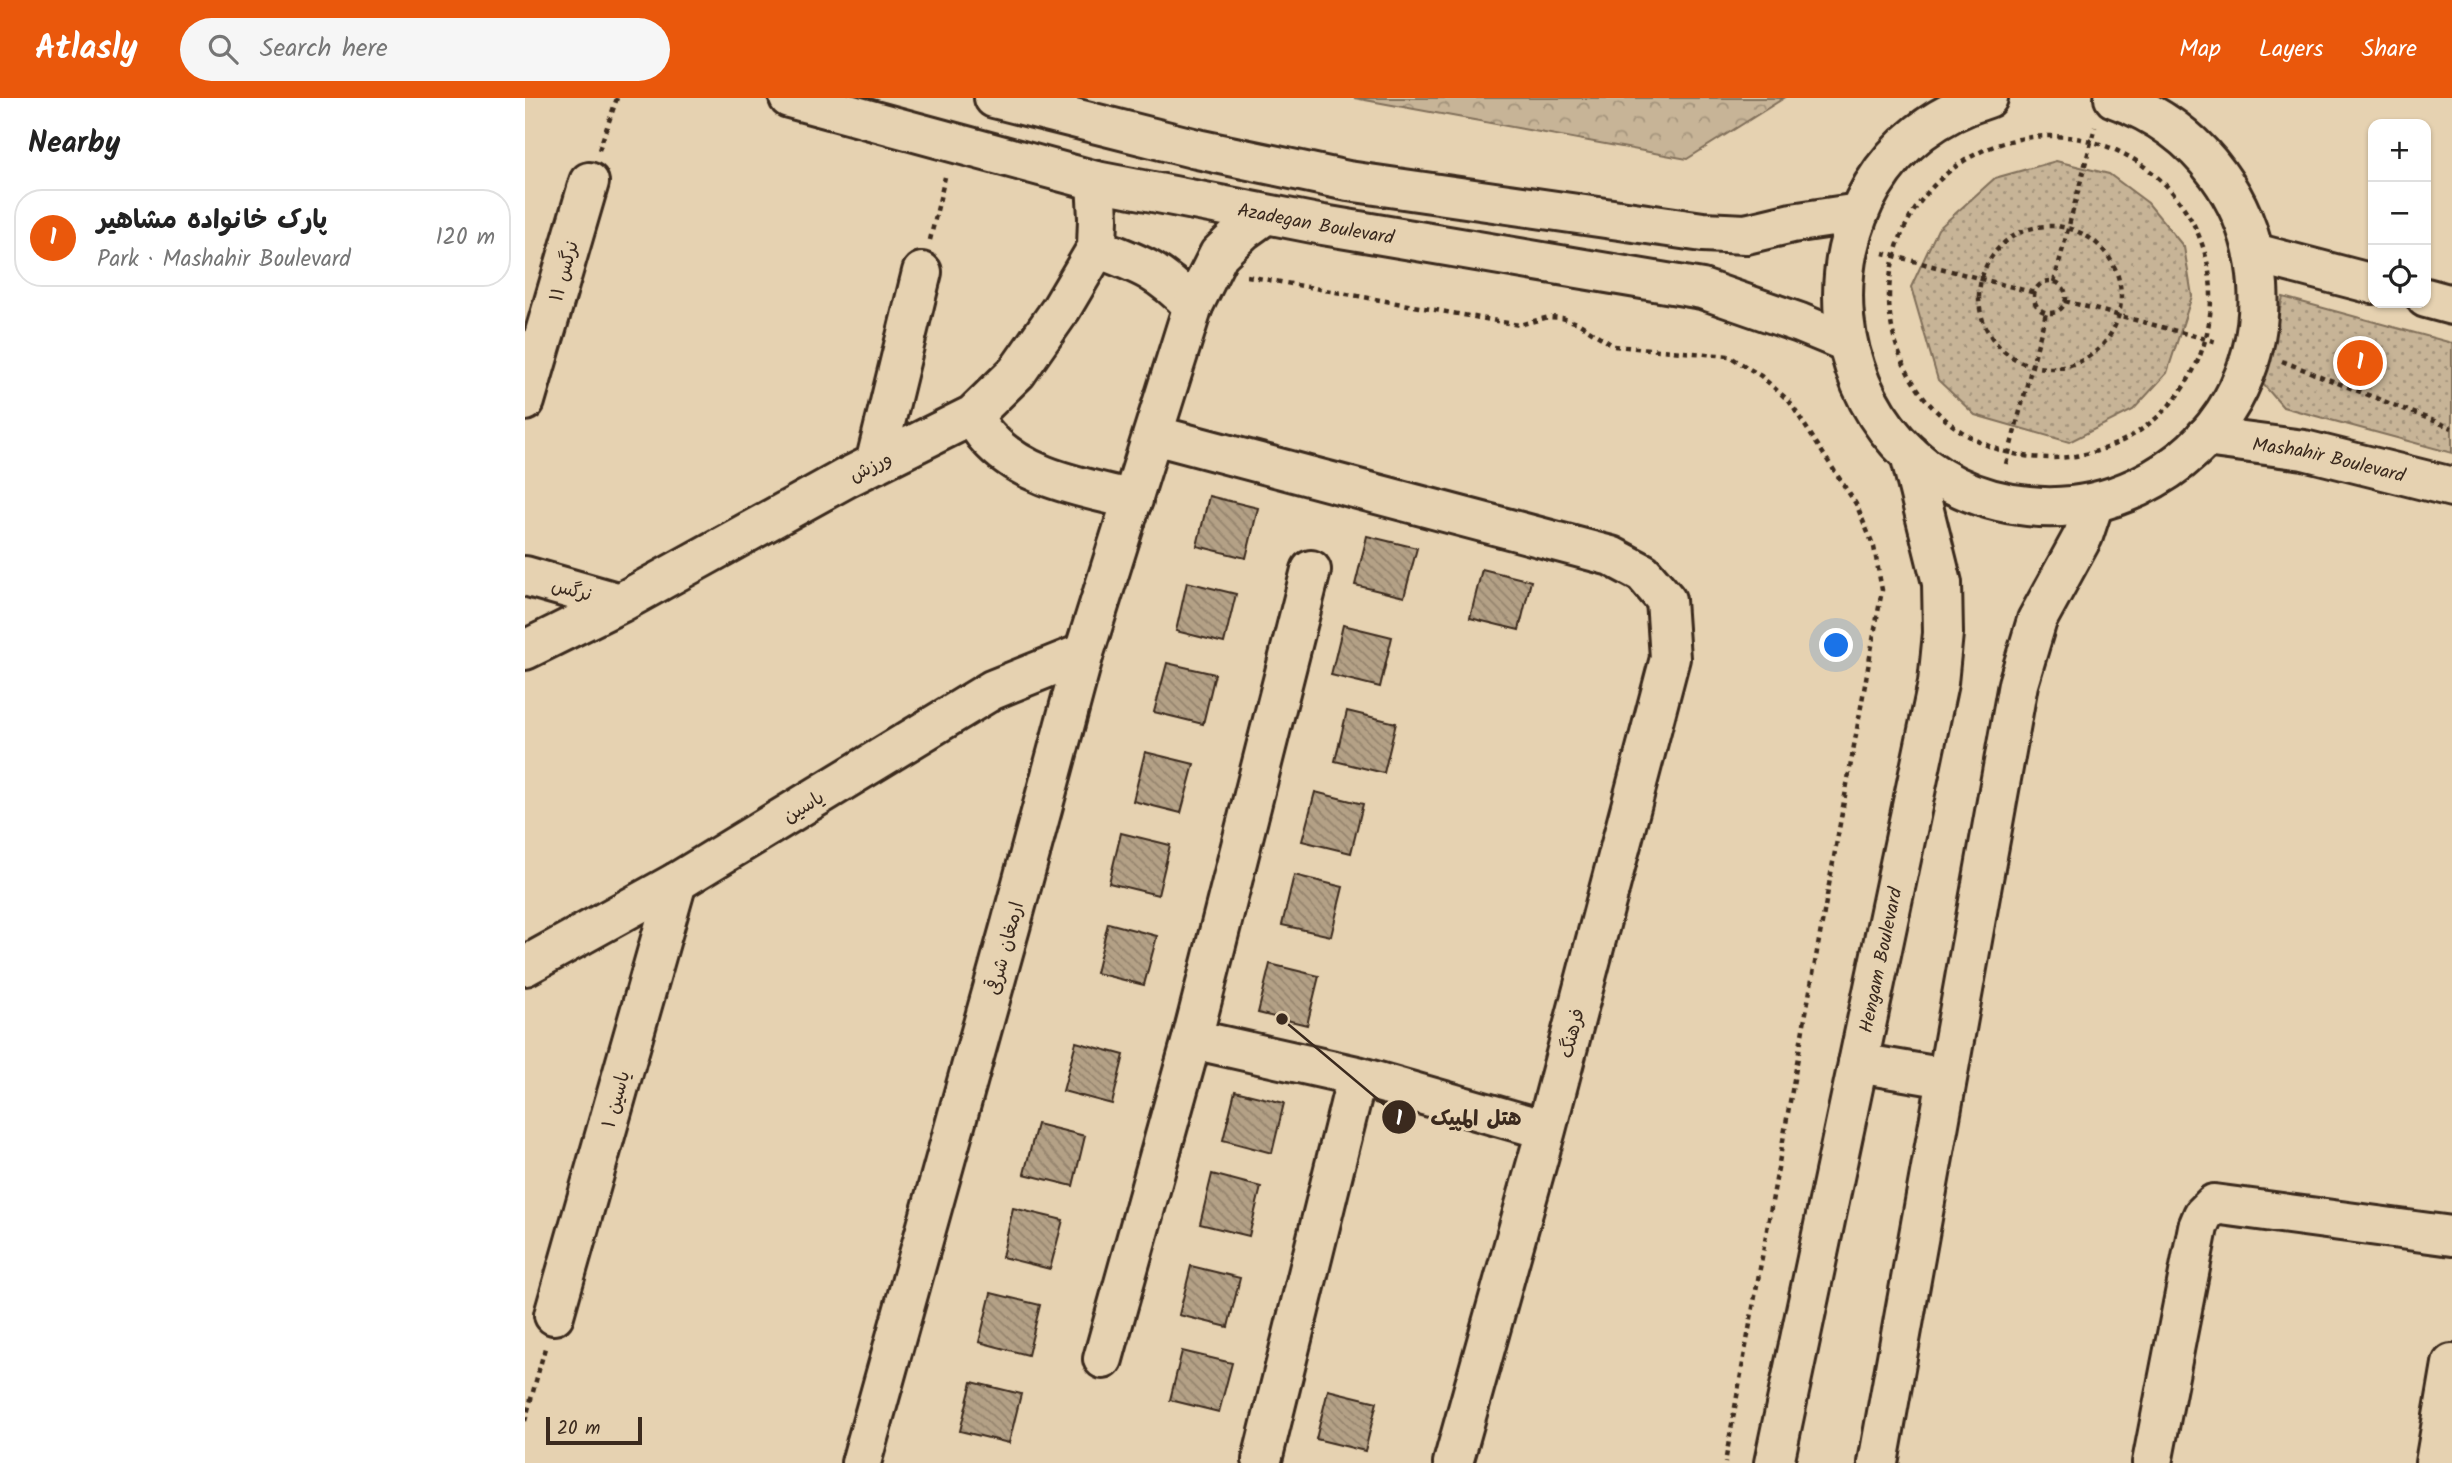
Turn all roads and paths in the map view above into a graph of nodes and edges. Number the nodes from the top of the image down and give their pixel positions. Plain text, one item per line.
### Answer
1 (617, 98) edge
2 (789, 98) edge
3 (994, 98) edge
4 (1989, 98) edge
5 (2106, 109) edge
6 (2163, 109) edge
7 (2092, 141) junction
8 (953, 142) junction
9 (1095, 181) junction
10 (589, 182) joint
11 (1265, 215) junction
12 (1854, 228) junction
13 (2069, 228) junction
14 (1097, 248) junction
15 (2255, 253) junction
16 (1895, 256) junction
17 (1211, 269) junction
18 (922, 272) joint
19 (1981, 279) junction
20 (2054, 282) junction
21 (2368, 283) edge
22 (2035, 293) junction
23 (2431, 299) edge
24 (2066, 301) junction
25 (2452, 305) edge
26 (1193, 306) junction
27 (2046, 313) junction
28 (2119, 316) junction
29 (2205, 339) junction
30 (1846, 342) junction
31 (2252, 351) junction
32 (2032, 367) junction
33 (525, 401) edge
34 (972, 415) junction
35 (2452, 428) edge
36 (1154, 435) junction
37 (2205, 437) junction
38 (1910, 454) junction
39 (2009, 454) junction
40 (875, 464) junction
41 (2452, 487) edge
42 (1133, 500) junction
43 (1996, 500) junction
44 (2094, 503) junction
45 (1311, 570) dead end
46 (525, 576) edge
47 (620, 603) junction
48 (525, 650) edge
49 (1084, 653) junction
50 (677, 882) junction
51 (525, 966) edge
52 (1192, 1039) junction
53 (1858, 1063) junction
54 (1357, 1076) junction
55 (1946, 1078) junction
56 (1546, 1130) junction
57 (2452, 1236) edge
58 (554, 1315) joint
59 (1103, 1359) dead end
60 (2452, 1364) edge
61 (525, 1421) edge
62 (1262, 1460) dead end
63 (861, 1463) edge
64 (1453, 1463) edge
65 (1725, 1463) edge
66 (1774, 1463) edge
67 (1878, 1463) edge
68 (2152, 1463) edge
69 (2435, 1463) edge

1 - 10 path
2 - 8 street, Azadegan Boulevard
3 - 12 street
4 - 12 street
5 - 6 street
5 - 7 path
6 - 15 street
7 - 13 path
7 - 16 path
7 - 29 path
8 - 9 street, Azadegan Boulevard
8 - 18 path
9 - 11 street, Azadegan Boulevard
9 - 14 street, ورزش
10 - 33 street, نرگس ۱۱
11 - 17 street, ارمغان شرقی
11 - 30 street, Azadegan Boulevard
12 - 16 path
12 - 30 street
13 - 19 path
13 - 20 path
13 - 28 path
14 - 26 street
14 - 34 street, ورزش
15 - 21 street
15 - 31 street
16 - 19 path
16 - 39 path
17 - 26 street, ارمغان شرقی
17 - 65 path
18 - 40 street
19 - 22 path
19 - 32 path
20 - 22 path
20 - 24 path
22 - 27 path
23 - 25 street
24 - 27 path
24 - 28 path
26 - 36 street, ارمغان شرقی
27 - 32 path
28 - 29 path
28 - 32 path
29 - 31 path
29 - 39 path
30 - 38 street
31 - 35 path
31 - 37 street
32 - 39 path
34 - 40 street, ورزش
34 - 42 street
36 - 42 street, ارمغان شرقی
36 - 56 street, فرهنگ
37 - 41 street, Mashahir Boulevard
37 - 44 street
38 - 43 street
38 - 53 street, Hengam Boulevard
39 - 43 path
40 - 47 street, ورزش
42 - 49 street, ارمغان شرقی
43 - 44 street
44 - 55 street
45 - 52 street
46 - 47 street, نرگس
47 - 48 street, ورزش
49 - 50 street, یاسین
49 - 63 street, ارمغان شرقی
50 - 51 street, یاسین
50 - 58 street, یاسین ۱
52 - 54 street
52 - 59 street
53 - 55 street
53 - 66 street, Hengam Boulevard
54 - 56 street
54 - 62 street
55 - 67 street
56 - 64 street, فرهنگ
57 - 68 street
58 - 61 path
60 - 69 street

